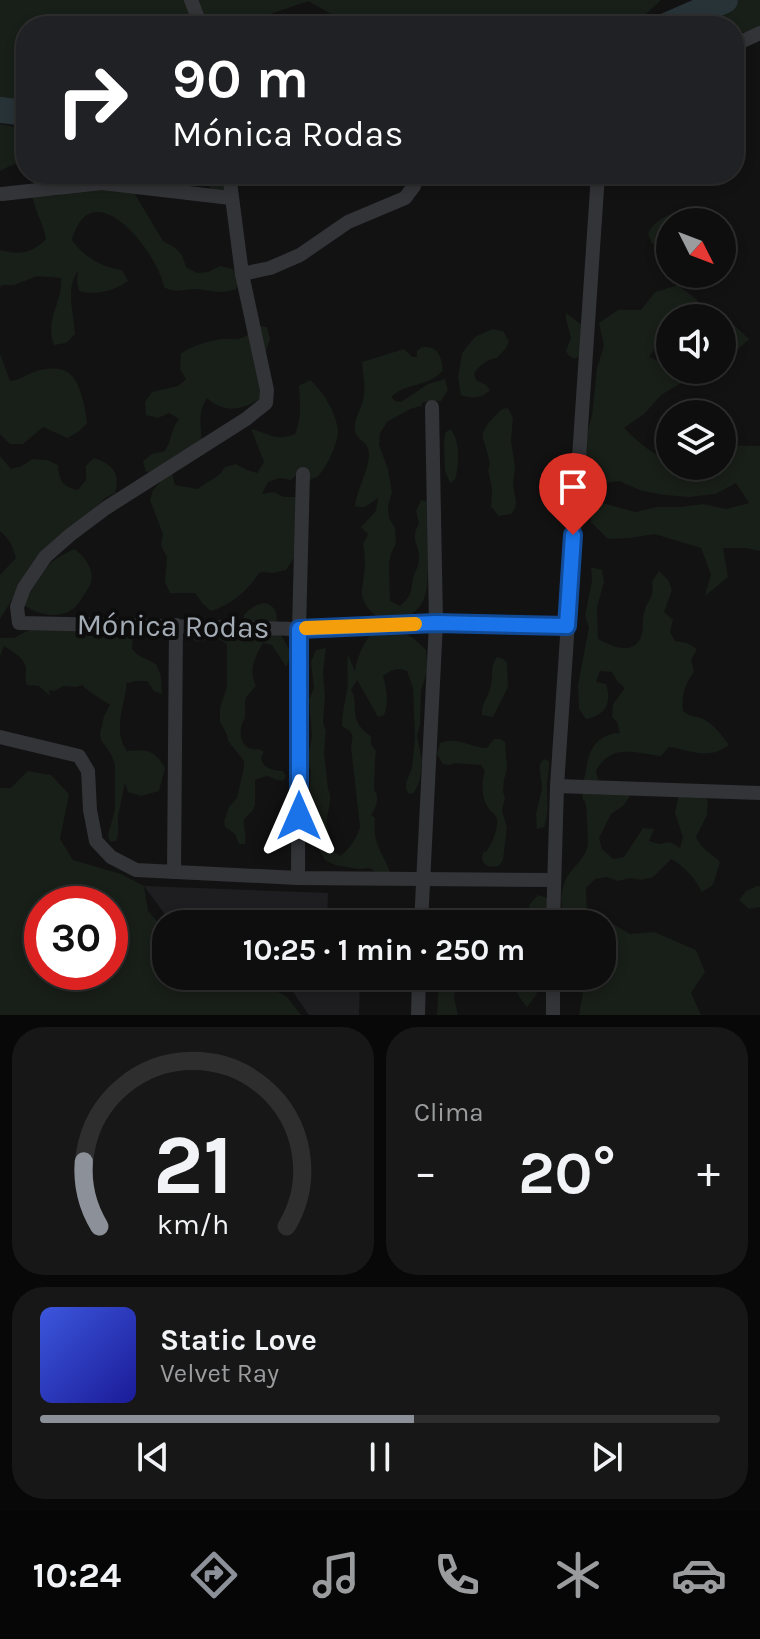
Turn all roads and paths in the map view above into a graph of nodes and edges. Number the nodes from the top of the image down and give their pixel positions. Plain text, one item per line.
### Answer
1 (93, 184) edge
2 (111, 184) edge
3 (230, 184) edge
4 (415, 184) edge
5 (597, 184) edge
6 (2, 194) edge
7 (231, 198) junction
8 (242, 274) junction
9 (432, 407) dead end
10 (303, 474) dead end
11 (436, 623) junction
12 (176, 625) junction
13 (567, 626) junction
14 (299, 629) junction
15 (0, 737) edge
16 (557, 786) junction
17 (760, 793) edge
18 (174, 872) junction
19 (298, 878) junction
20 (423, 879) junction
21 (553, 880) junction
22 (422, 910) edge
23 (553, 910) edge
24 (419, 990) edge
25 (553, 990) edge
26 (418, 1015) edge
27 (553, 1015) edge

1 - 6 street
2 - 7 street
3 - 7 street
4 - 8 street
5 - 13 street
7 - 8 street
8 - 12 street, Mónica Rodas
9 - 11 street
10 - 14 street
11 - 13 street, Mónica Rodas
11 - 14 street, Mónica Rodas
11 - 20 street
12 - 14 street, Mónica Rodas
12 - 18 street
13 - 16 street
14 - 19 street
15 - 18 street
16 - 17 street
16 - 21 street
18 - 19 street
19 - 20 street
20 - 21 street
20 - 22 street
21 - 23 street
24 - 26 street
25 - 27 street

